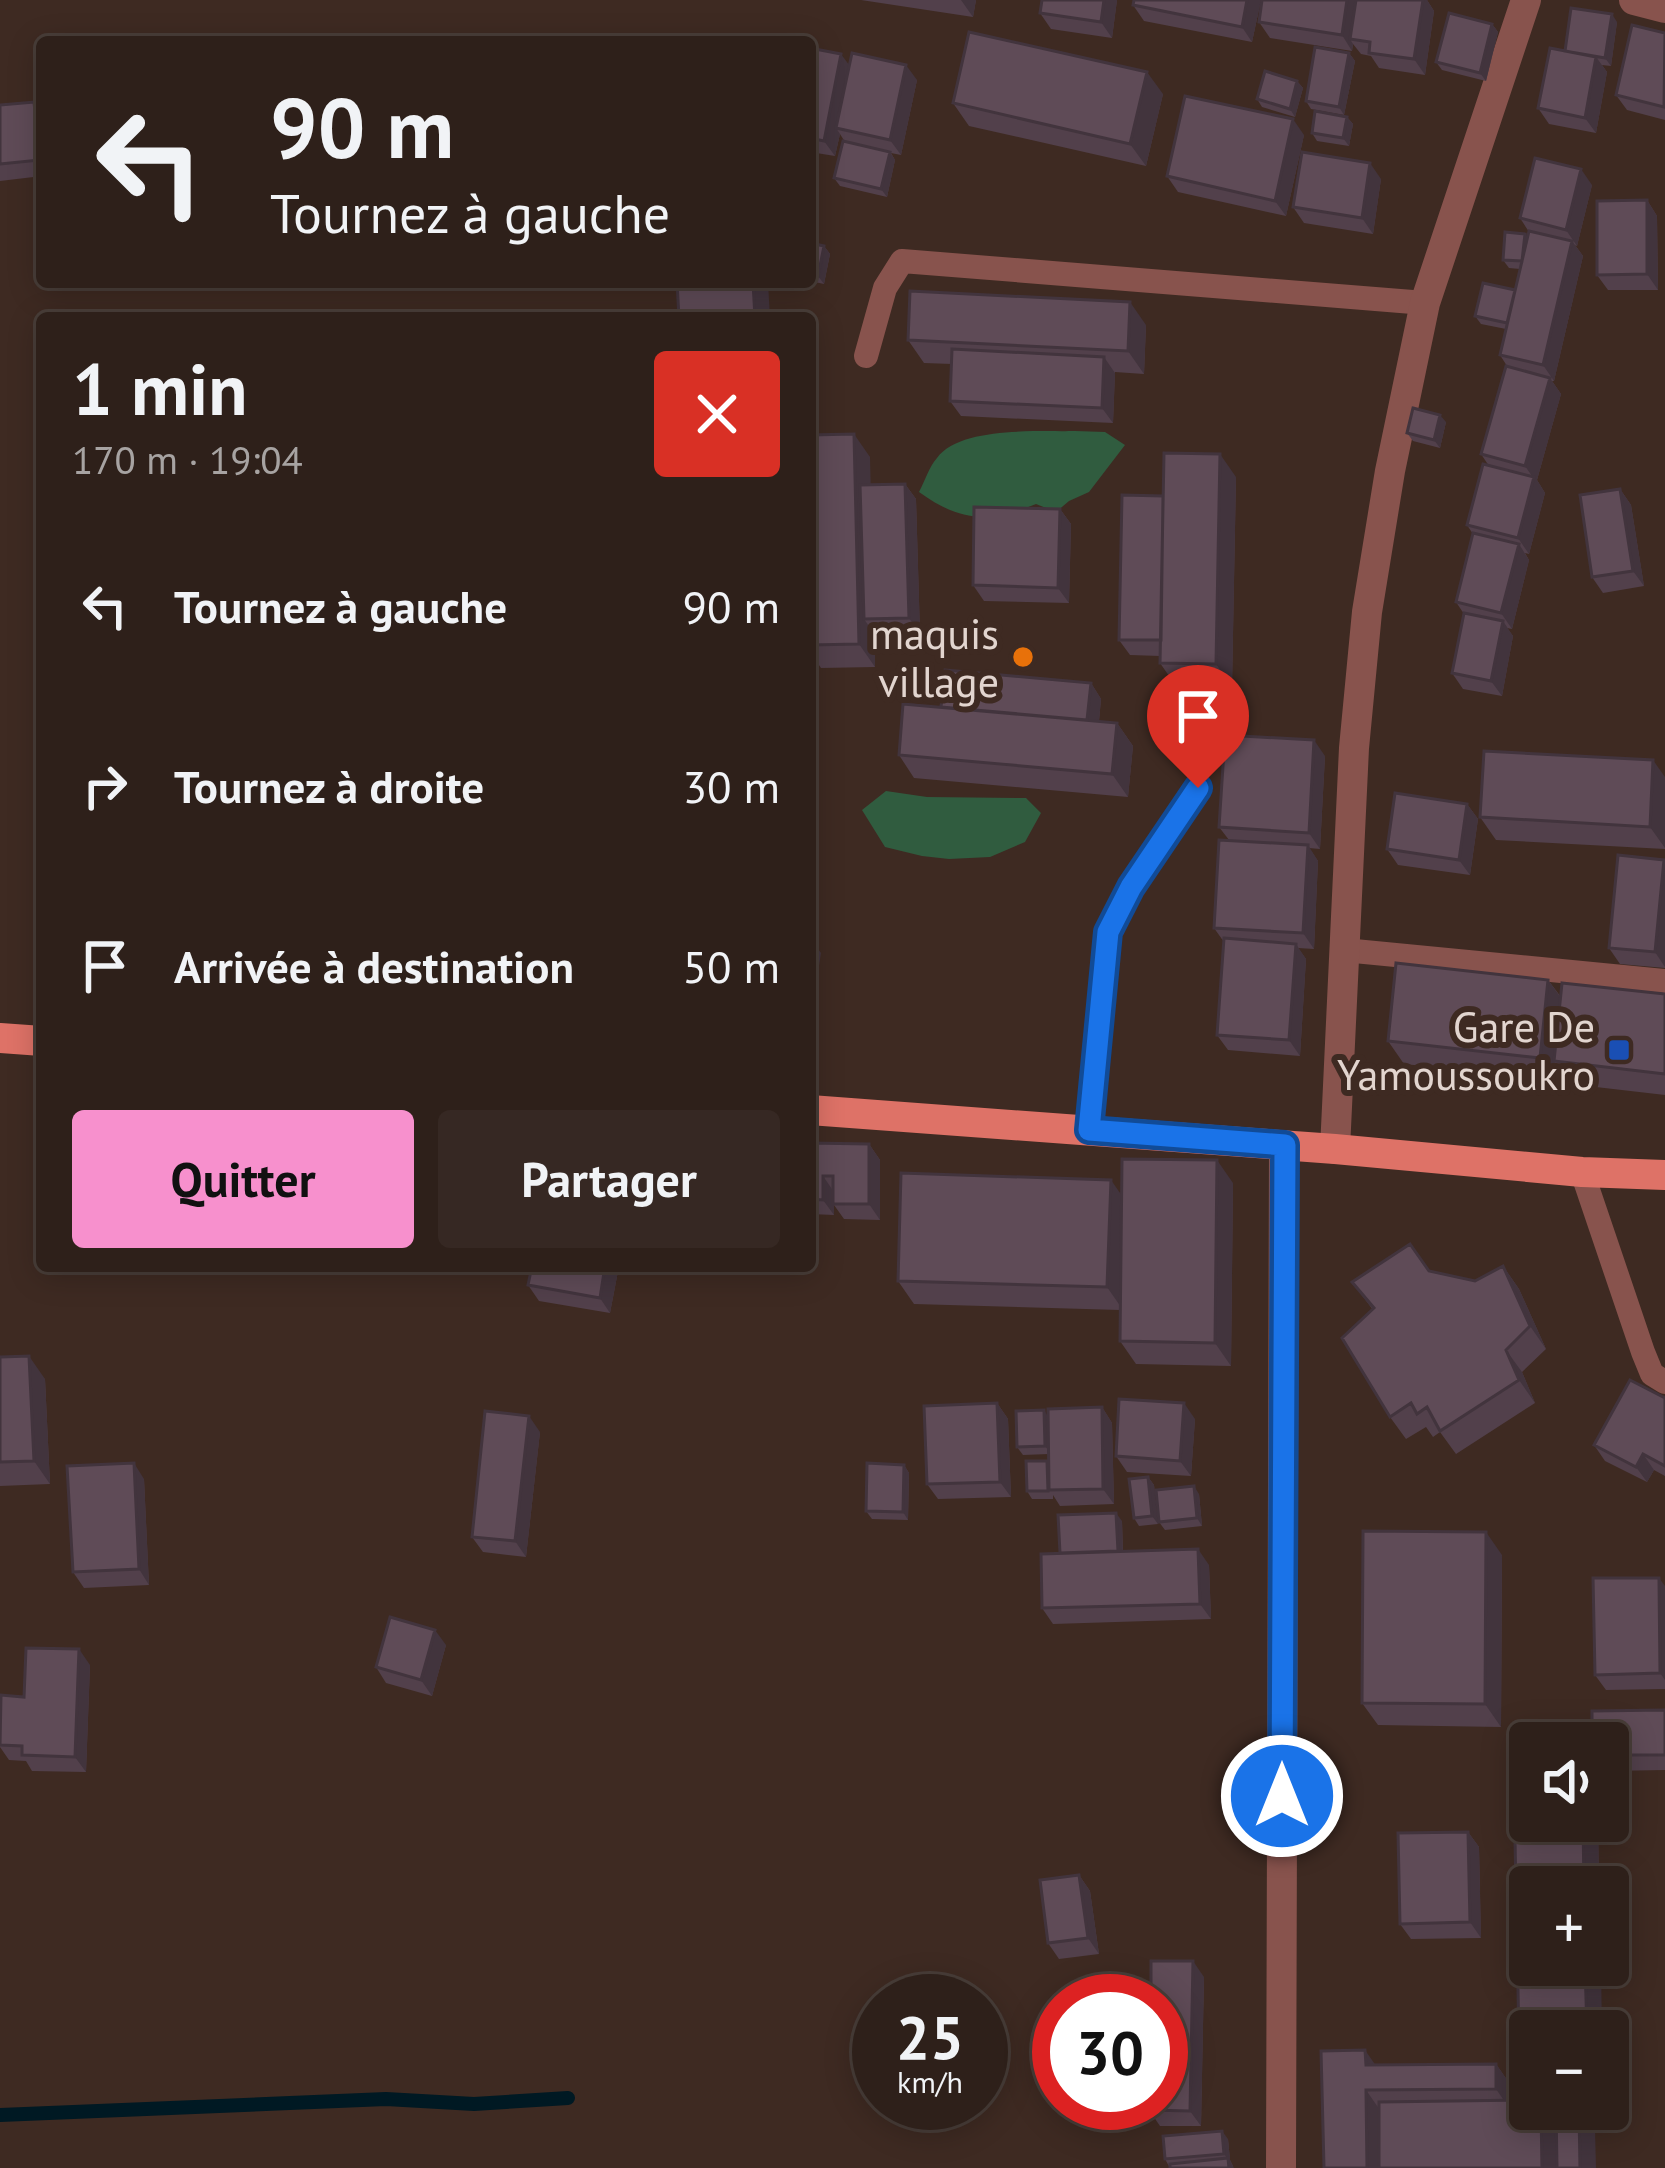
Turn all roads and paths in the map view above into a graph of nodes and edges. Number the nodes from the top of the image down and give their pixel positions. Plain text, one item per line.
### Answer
1 (1526, 0) edge
2 (1634, 0) edge
3 (1665, 8) edge
4 (1424, 303) junction
5 (866, 356) dead end
6 (1198, 788) dead end
7 (1344, 950) junction
8 (1665, 981) edge
9 (0, 1038) edge
10 (36, 1041) edge
11 (816, 1109) edge
12 (1089, 1130) junction
13 (1285, 1145) junction
14 (1335, 1149) junction
15 (1582, 1172) junction
16 (1623, 1175) junction
17 (1665, 1175) edge
18 (1665, 1189) edge
19 (1665, 1382) edge
20 (1281, 2168) edge

1 - 4 street
2 - 3 street
4 - 5 lane
4 - 7 street
6 - 12 lane
7 - 8 lane
7 - 14 street
9 - 10 main road
11 - 12 main road
12 - 13 main road
13 - 14 main road
13 - 20 street
14 - 15 main road
15 - 16 main road
15 - 19 lane
16 - 17 main road
16 - 18 main road

